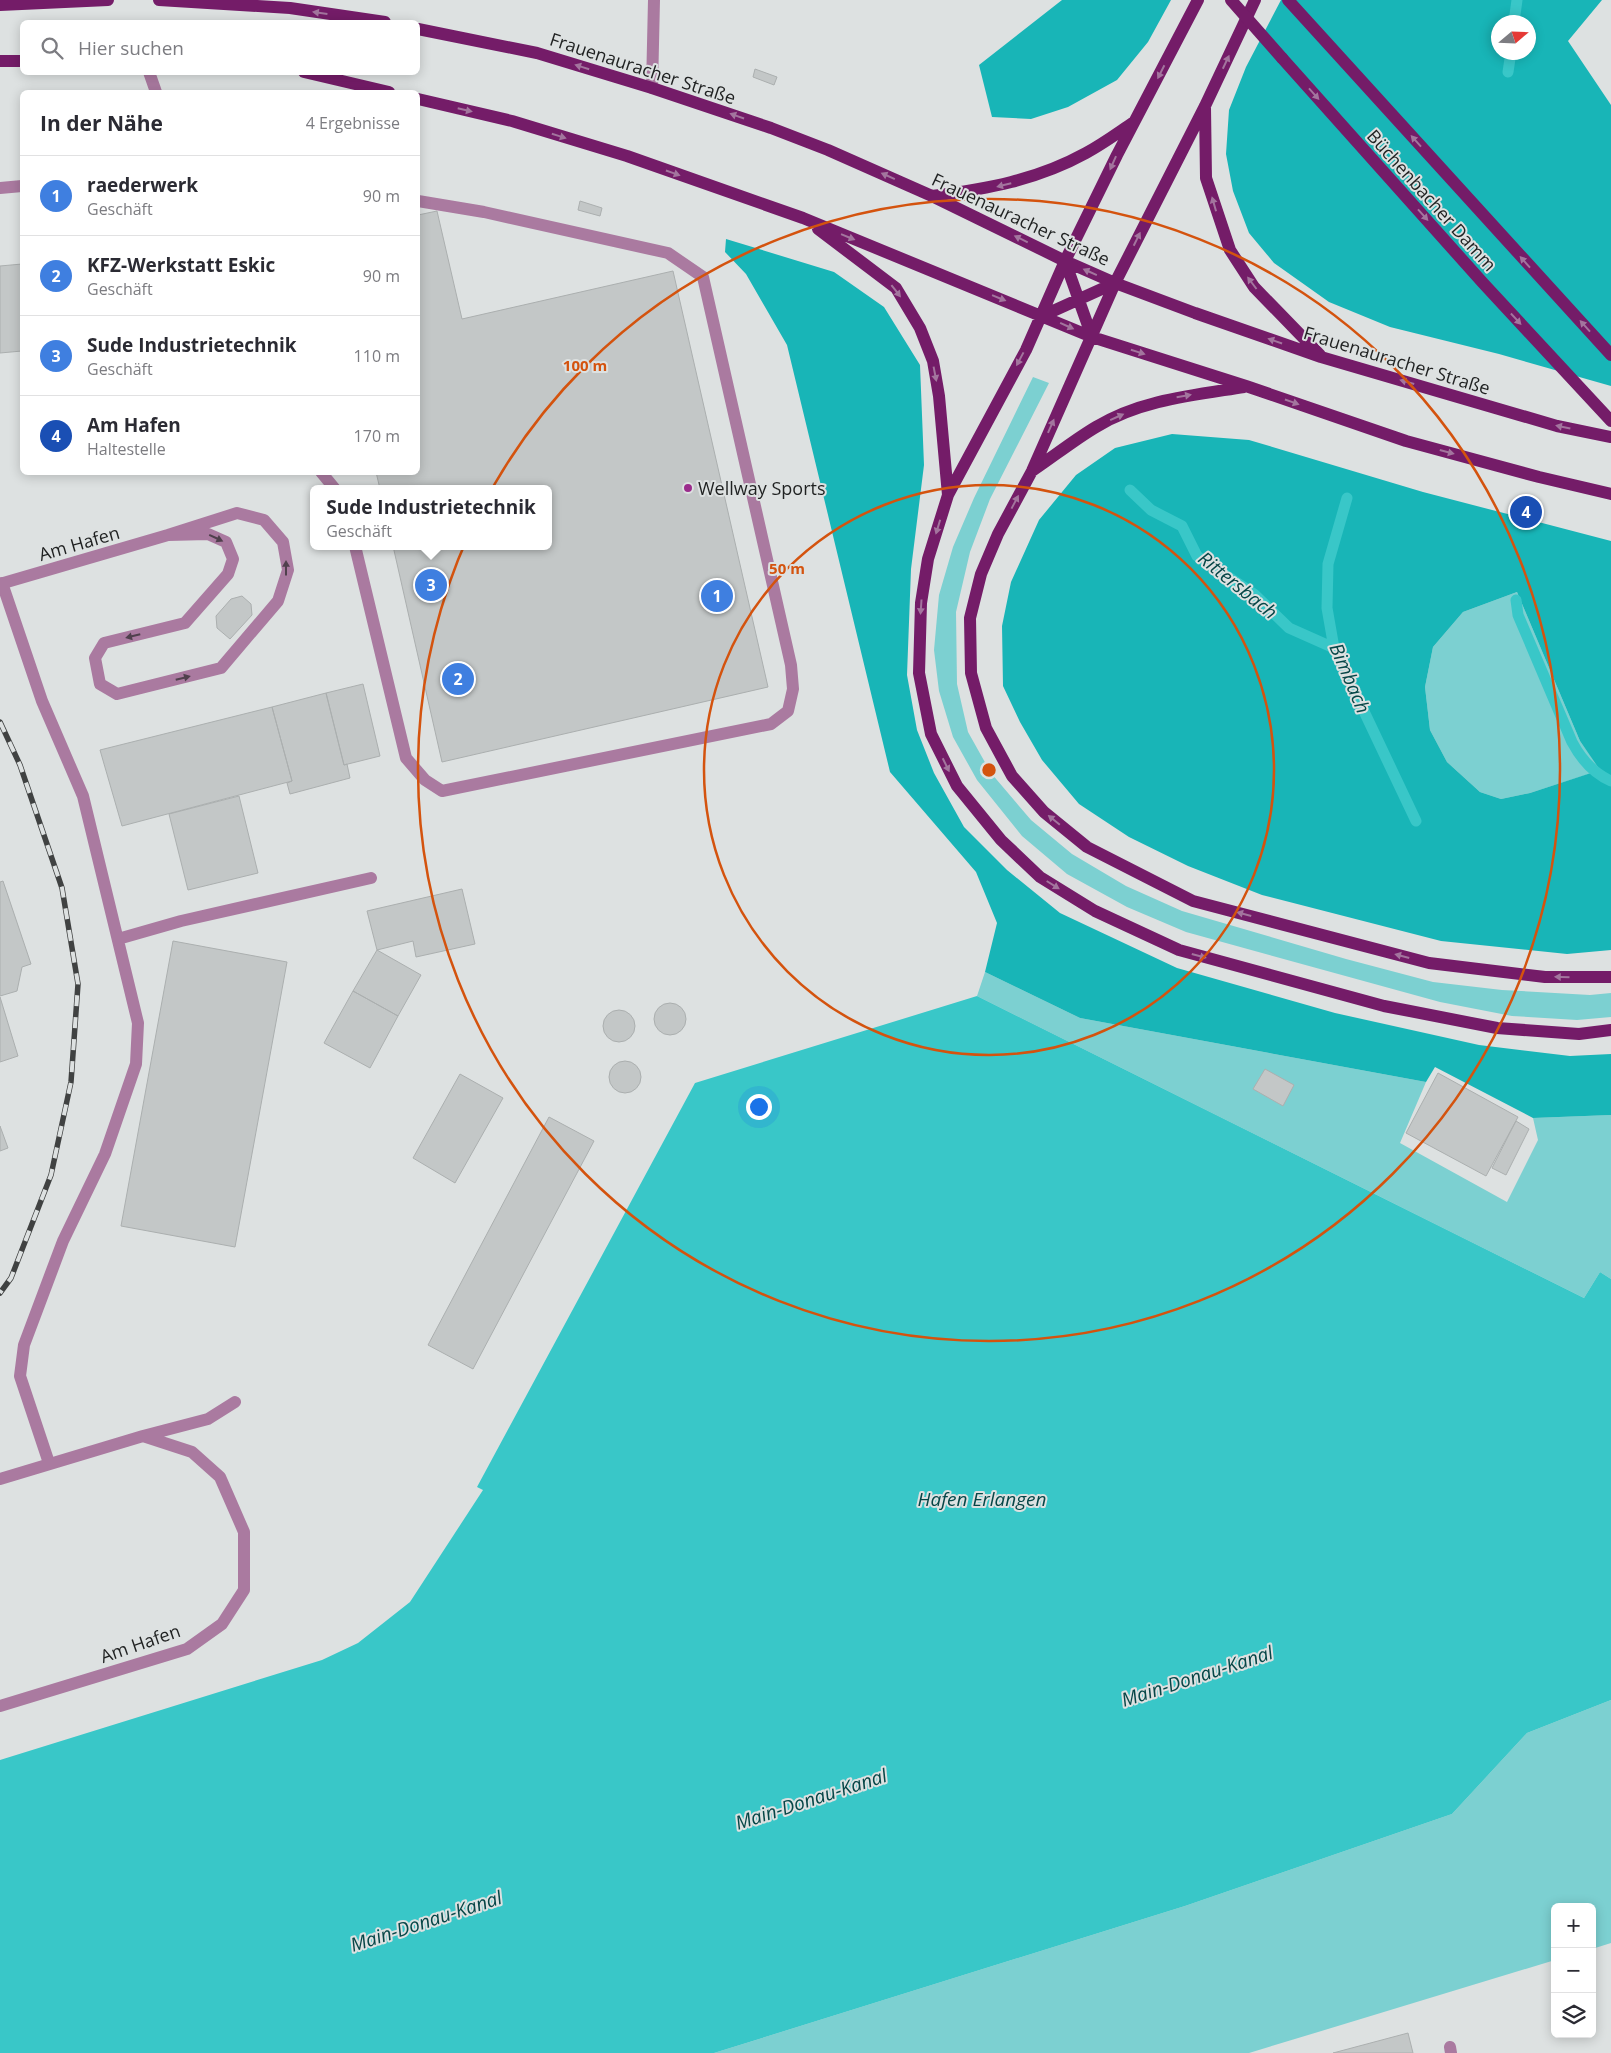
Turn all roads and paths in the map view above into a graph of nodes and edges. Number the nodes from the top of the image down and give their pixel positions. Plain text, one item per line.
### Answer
1 (108, 0) edge
2 (160, 0) edge
3 (654, 0) edge
4 (1198, 0) edge
5 (1231, 0) edge
6 (1255, 0) edge
7 (1288, 0) edge
8 (0, 5) edge
9 (371, 20) edge
10 (420, 29) edge
11 (0, 61) edge
12 (20, 61) edge
13 (150, 75) edge
14 (317, 75) edge
15 (652, 88) junction
16 (155, 90) edge
17 (380, 90) edge
18 (420, 99) edge
19 (1205, 106) junction
20 (1137, 120) junction
21 (20, 186) edge
22 (0, 188) edge
23 (932, 196) junction
24 (420, 201) edge
25 (803, 218) junction
26 (1065, 261) junction
27 (1115, 283) junction
28 (1078, 300) junction
29 (1042, 316) junction
30 (1092, 337) junction
31 (1611, 355) edge
32 (1321, 357) junction
33 (1246, 386) junction
34 (1611, 421) edge
35 (1611, 437) edge
36 (1032, 471) junction
37 (323, 475) edge
38 (332, 485) edge
39 (1611, 494) edge
40 (948, 495) junction
41 (168, 535) junction
42 (356, 550) edge
43 (1, 584) edge
44 (371, 878) dead end
45 (118, 939) junction
46 (1611, 977) edge
47 (1611, 1030) edge
48 (235, 1402) dead end
49 (143, 1436) junction
50 (49, 1463) junction
51 (0, 1479) edge
52 (0, 1706) edge

1 - 8 main road
9 -> 2 main road
3 - 15 street
4 -> 20 main road
5 -> 34 main road, Büchenbacher Damm, bridge
19 -> 6 main road
31 -> 7 main road, Büchenbacher Damm
15 -> 10 main road, Frauenauracher Straße
11 - 12 main road
13 - 16 street
14 - 17 main road
23 -> 15 main road, Frauenauracher Straße
18 -> 25 main road
27 -> 19 main road
32 -> 19 main road
20 -> 23 main road
20 -> 26 main road
21 - 22 street
26 -> 23 main road, Frauenauracher Straße
24 - 42 street
25 -> 29 main road
25 -> 40 main road
27 -> 26 main road, Frauenauracher Straße
26 - 28 main road
26 - 29 main road
27 - 28 main road
27 - 30 main road
32 -> 27 main road, Frauenauracher Straße
28 - 29 main road
28 - 30 main road
29 -> 30 main road
29 -> 40 main road
30 -> 33 main road
36 -> 30 main road
35 -> 32 main road, Frauenauracher Straße
36 -> 33 main road
33 -> 39 main road
46 -> 36 main road
37 - 38 street
40 -> 47 main road
41 -> 41 street
41 - 43 street, Am Hafen
43 - 45 street
44 - 45 street
45 - 50 street
48 - 49 street
49 - 50 street
49 - 52 street, Am Hafen
50 - 51 street

